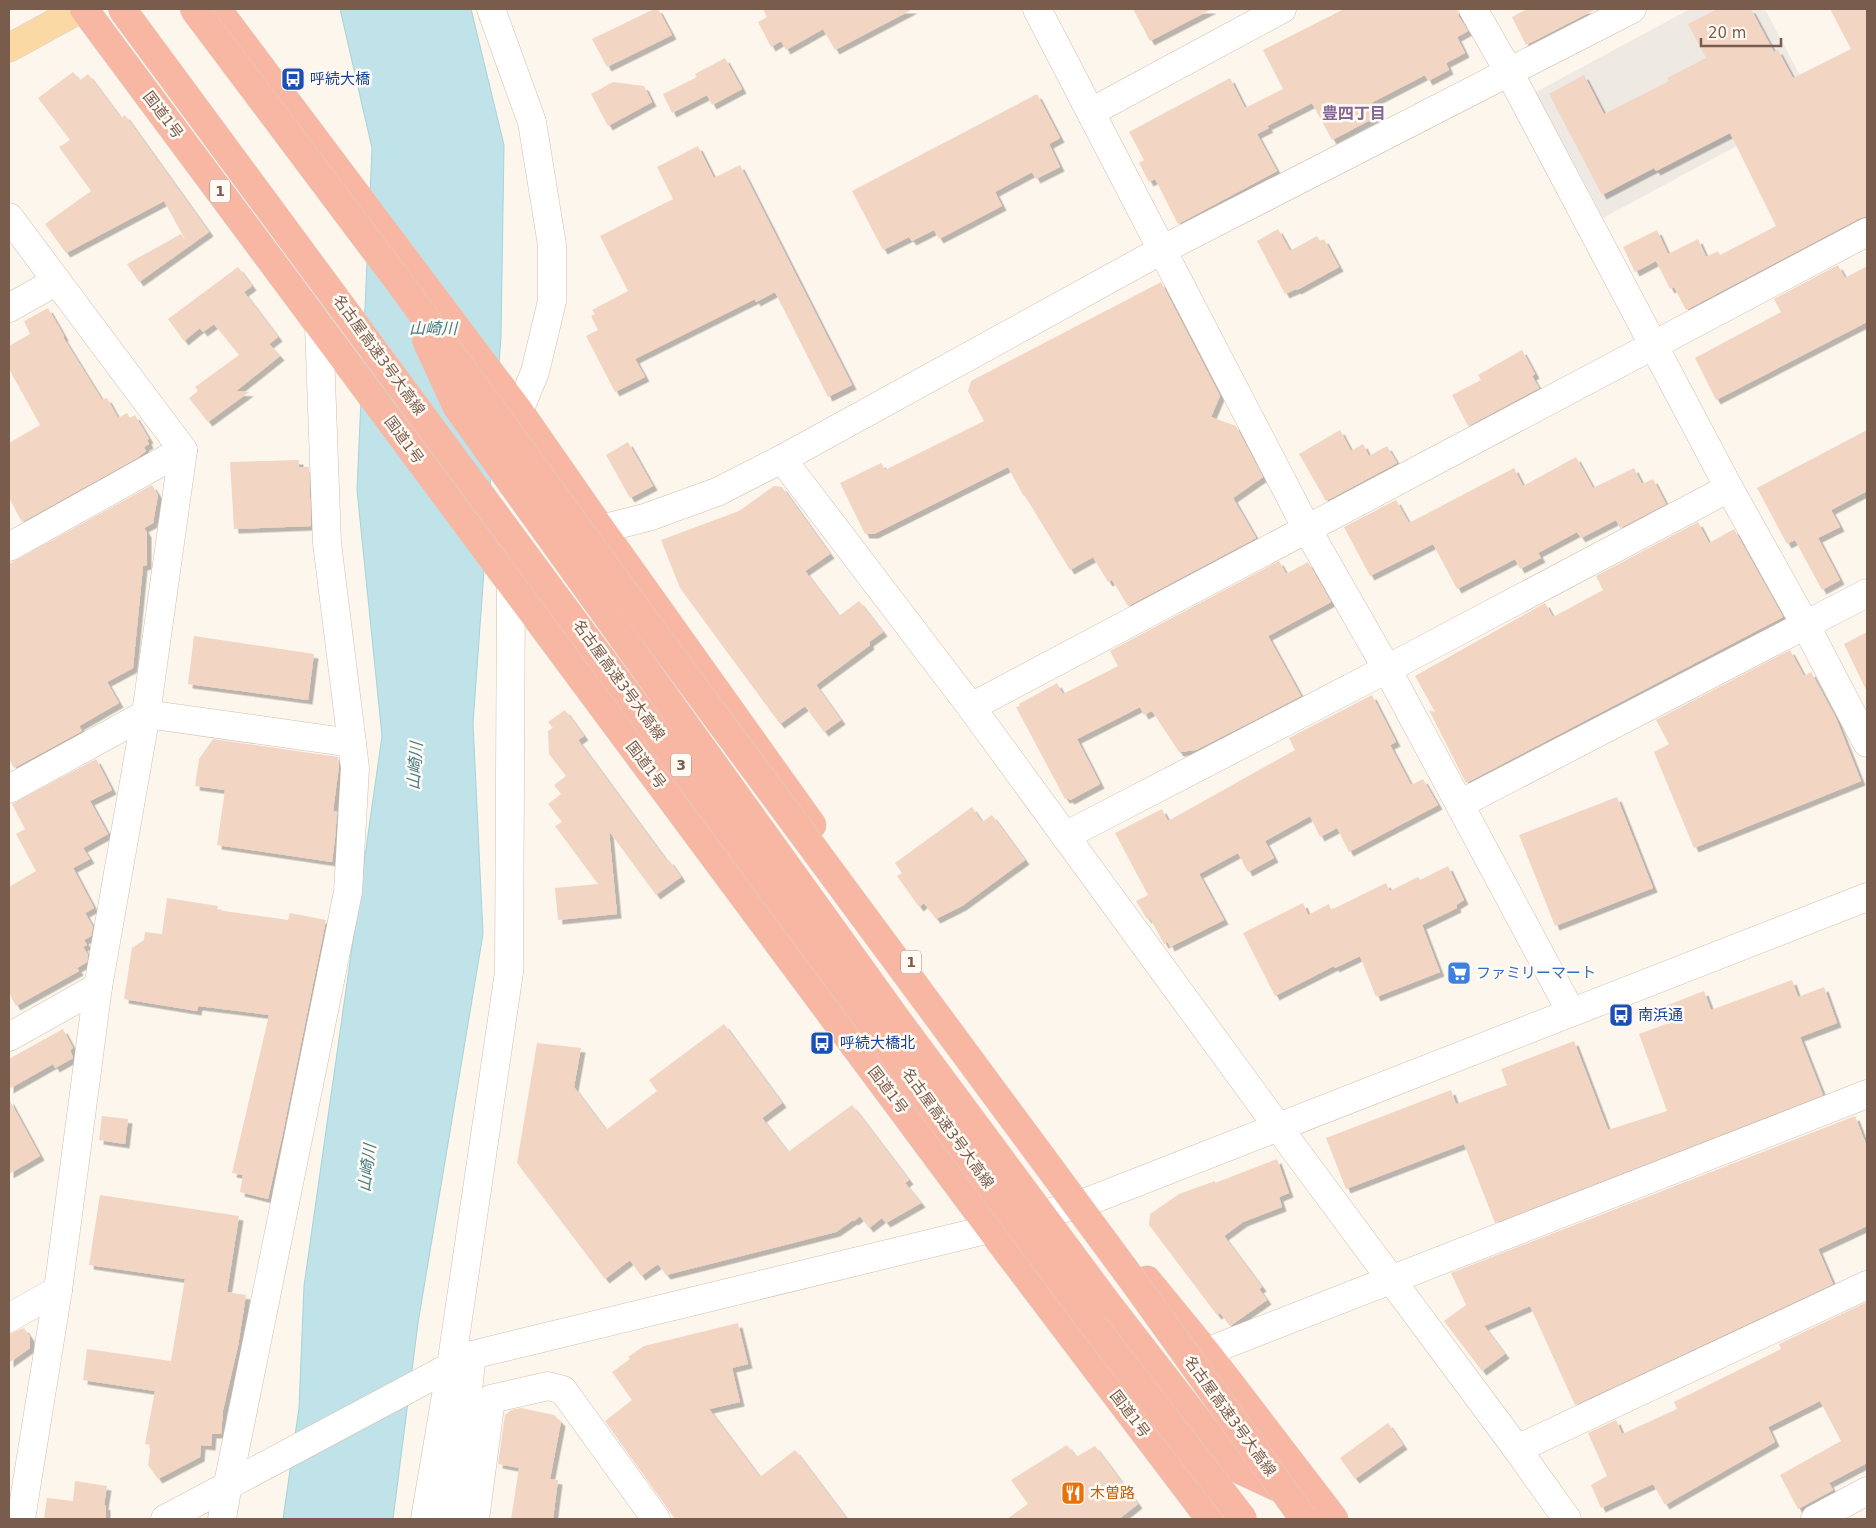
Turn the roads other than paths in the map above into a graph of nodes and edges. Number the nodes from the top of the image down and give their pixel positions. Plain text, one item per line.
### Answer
1 (80, 9) edge
2 (84, 9) edge
3 (122, 9) edge
4 (194, 9) edge
5 (217, 9) edge
6 (491, 9) edge
7 (1037, 9) edge
8 (1282, 9) edge
9 (1473, 9) edge
10 (1632, 9) edge
11 (9, 48) edge
12 (1509, 72) junction
13 (1090, 112) junction
14 (9, 217) edge
15 (1867, 232) edge
16 (1162, 250) junction
17 (57, 281) junction
18 (398, 282) junction
19 (9, 308) edge
20 (319, 325) junction
21 (1654, 345) junction
22 (512, 401) junction
23 (183, 450) junction
24 (782, 459) junction
25 (1730, 488) junction
26 (1307, 529) junction
27 (601, 530) junction
28 (9, 547) edge
29 (511, 585) junction
30 (1867, 593) edge
31 (1806, 626) junction
32 (1388, 669) junction
33 (971, 707) junction
34 (146, 714) junction
35 (352, 743) junction
36 (1867, 743) edge
37 (9, 789) edge
38 (1460, 804) junction
39 (1065, 836) junction
40 (1867, 897) edge
41 (98, 987) junction
42 (1571, 1012) junction
43 (9, 1037) edge
44 (1867, 1094) edge
45 (1278, 1127) junction
46 (1084, 1203) junction
47 (990, 1228) junction
48 (1390, 1279) junction
49 (1867, 1285) edge
50 (58, 1290) junction
51 (9, 1318) edge
52 (1206, 1352) junction
53 (453, 1364) junction
54 (1517, 1449) junction
55 (234, 1481) junction
56 (1867, 1491) edge
57 (1321, 1516) edge
58 (21, 1519) edge
59 (165, 1519) edge
60 (222, 1519) edge
61 (425, 1519) edge
62 (453, 1519) edge
63 (475, 1519) edge
64 (656, 1519) edge
65 (1210, 1519) edge
66 (1243, 1519) edge
67 (1568, 1519) edge
68 (1815, 1519) edge

1 - 11 main road
2 - 20 highway, 国道1号 / 1
3 - 66 highway, 名古屋高速3号大高線 / 3, bridge
4 - 18 highway, 名古屋高速3号大高線, bridge
5 - 22 highway, 1
6 - 22 street
7 - 13 street
8 - 13 street
9 - 12 street
10 - 12 street
12 - 16 street
12 - 21 street
13 - 16 street
14 - 17 street
15 - 21 street
16 - 24 street
16 - 26 street
17 - 19 street
17 - 23 street
18 - 57 highway, 名古屋高速3号大高線, bridge
18 - 57 highway, bridge
20 - 29 highway, 国道1号 / 1
20 - 35 street
21 - 25 street
21 - 26 street
22 - 27 highway, 1
23 - 28 street
23 - 34 street
24 - 27 street
24 - 33 street
25 - 31 street
25 - 32 street
26 - 32 street
26 - 33 street
27 - 46 highway, 1
29 - 47 highway, 国道1号 / 1
29 - 53 street
30 - 31 street
31 - 36 street
31 - 38 street
32 - 38 street
32 - 39 street
33 - 39 street
34 - 35 street
34 - 37 street
34 - 41 street
35 - 55 street
38 - 42 street
39 - 45 street
40 - 42 street
41 - 43 street
41 - 50 street
42 - 45 street
44 - 48 street
45 - 46 street
45 - 48 street
46 - 47 street
46 - 52 highway, 1
47 - 53 street
47 - 65 highway, 国道1号 / 1
48 - 52 street
48 - 54 street
49 - 54 street
50 - 51 street
50 - 58 street
52 - 57 highway, 1
53 - 55 street
53 - 61 street
53 - 62 street
54 - 67 street
55 - 59 street
55 - 60 street
56 - 68 street
63 - 64 street

